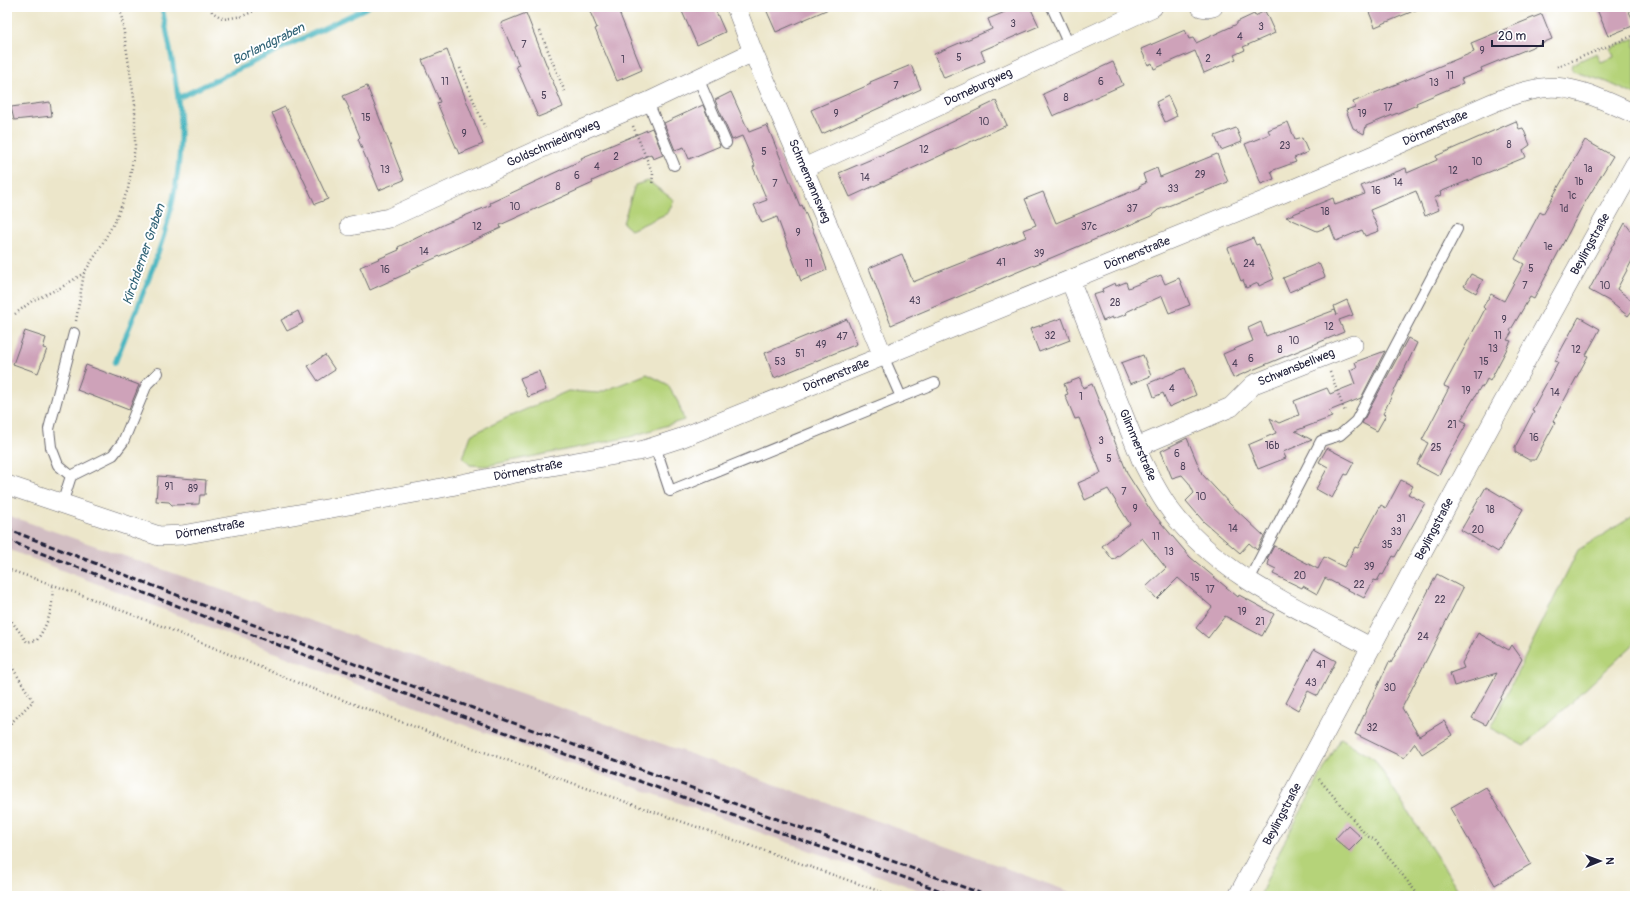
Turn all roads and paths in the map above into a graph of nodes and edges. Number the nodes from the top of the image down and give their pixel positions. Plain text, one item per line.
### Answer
1 (120, 7) edge
2 (211, 7) edge
3 (262, 7) edge
4 (736, 7) edge
5 (1052, 7) edge
6 (1153, 7) edge
7 (1201, 7) edge
8 (1213, 7) edge
9 (540, 31) dead end
10 (1635, 35) edge
11 (1069, 45) junction
12 (753, 52) junction
13 (1557, 67) dead end
14 (460, 68) dead end
15 (698, 78) junction
16 (565, 92) dead end
17 (648, 102) junction
18 (627, 111) junction
19 (1635, 114) edge
20 (485, 128) dead end
21 (726, 143) dead end
22 (1635, 164) edge
23 (674, 165) dead end
24 (804, 168) junction
25 (652, 185) dead end
26 (350, 226) dead end
27 (1457, 229) dead end
28 (84, 272) junction
29 (1070, 280) junction
30 (15, 314) dead end
31 (74, 333) joint
32 (1352, 345) dead end
33 (883, 356) junction
34 (1324, 356) junction
35 (158, 373) dead end
36 (935, 384) dead end
37 (901, 397) junction
38 (1351, 425) junction
39 (655, 446) junction
40 (1137, 447) junction
41 (71, 476) junction
42 (7, 485) edge
43 (62, 504) junction
44 (7, 569) edge
45 (1248, 580) junction
46 (52, 586) junction
47 (7, 615) edge
48 (1370, 647) junction
49 (7, 659) edge
50 (7, 727) edge
51 (1308, 765) junction
52 (893, 896) edge
53 (1238, 896) edge
54 (1419, 896) edge

1 - 28 path
2 - 3 path
4 - 12 street, Schmemannsweg
5 - 11 lane
6 - 11 street, Dorneburgweg
7 - 8 street
9 - 16 path
10 - 13 path
11 - 24 street, Dorneburgweg
12 - 15 street, Goldschmiedingweg
12 - 24 street, Schmemannsweg
14 - 20 path
15 - 17 street, Goldschmiedingweg
15 - 21 lane
17 - 18 street, Goldschmiedingweg
17 - 23 lane
18 - 25 path
18 - 26 street, Goldschmiedingweg
19 - 29 street, Dörnenstraße
22 - 48 street, Beylingstraße
24 - 33 street, Schmemannsweg
27 - 38 lane
28 - 30 path
28 - 31 path
29 - 33 street, Dörnenstraße
29 - 40 street, Glimmerstraße
31 - 41 lane
32 - 34 street, Schwansbellweg
33 - 37 lane
33 - 39 street, Dörnenstraße
34 - 38 path
34 - 40 street, Schwansbellweg
35 - 41 lane
36 - 37 lane
37 - 39 lane
38 - 45 lane
39 - 43 street, Dörnenstraße
40 - 45 street, Glimmerstraße
41 - 43 lane
42 - 43 street, Dörnenstraße
44 - 46 path
45 - 48 street, Glimmerstraße
46 - 47 path
46 - 52 path
48 - 51 street, Beylingstraße
49 - 50 path
51 - 53 street, Beylingstraße
51 - 54 path

